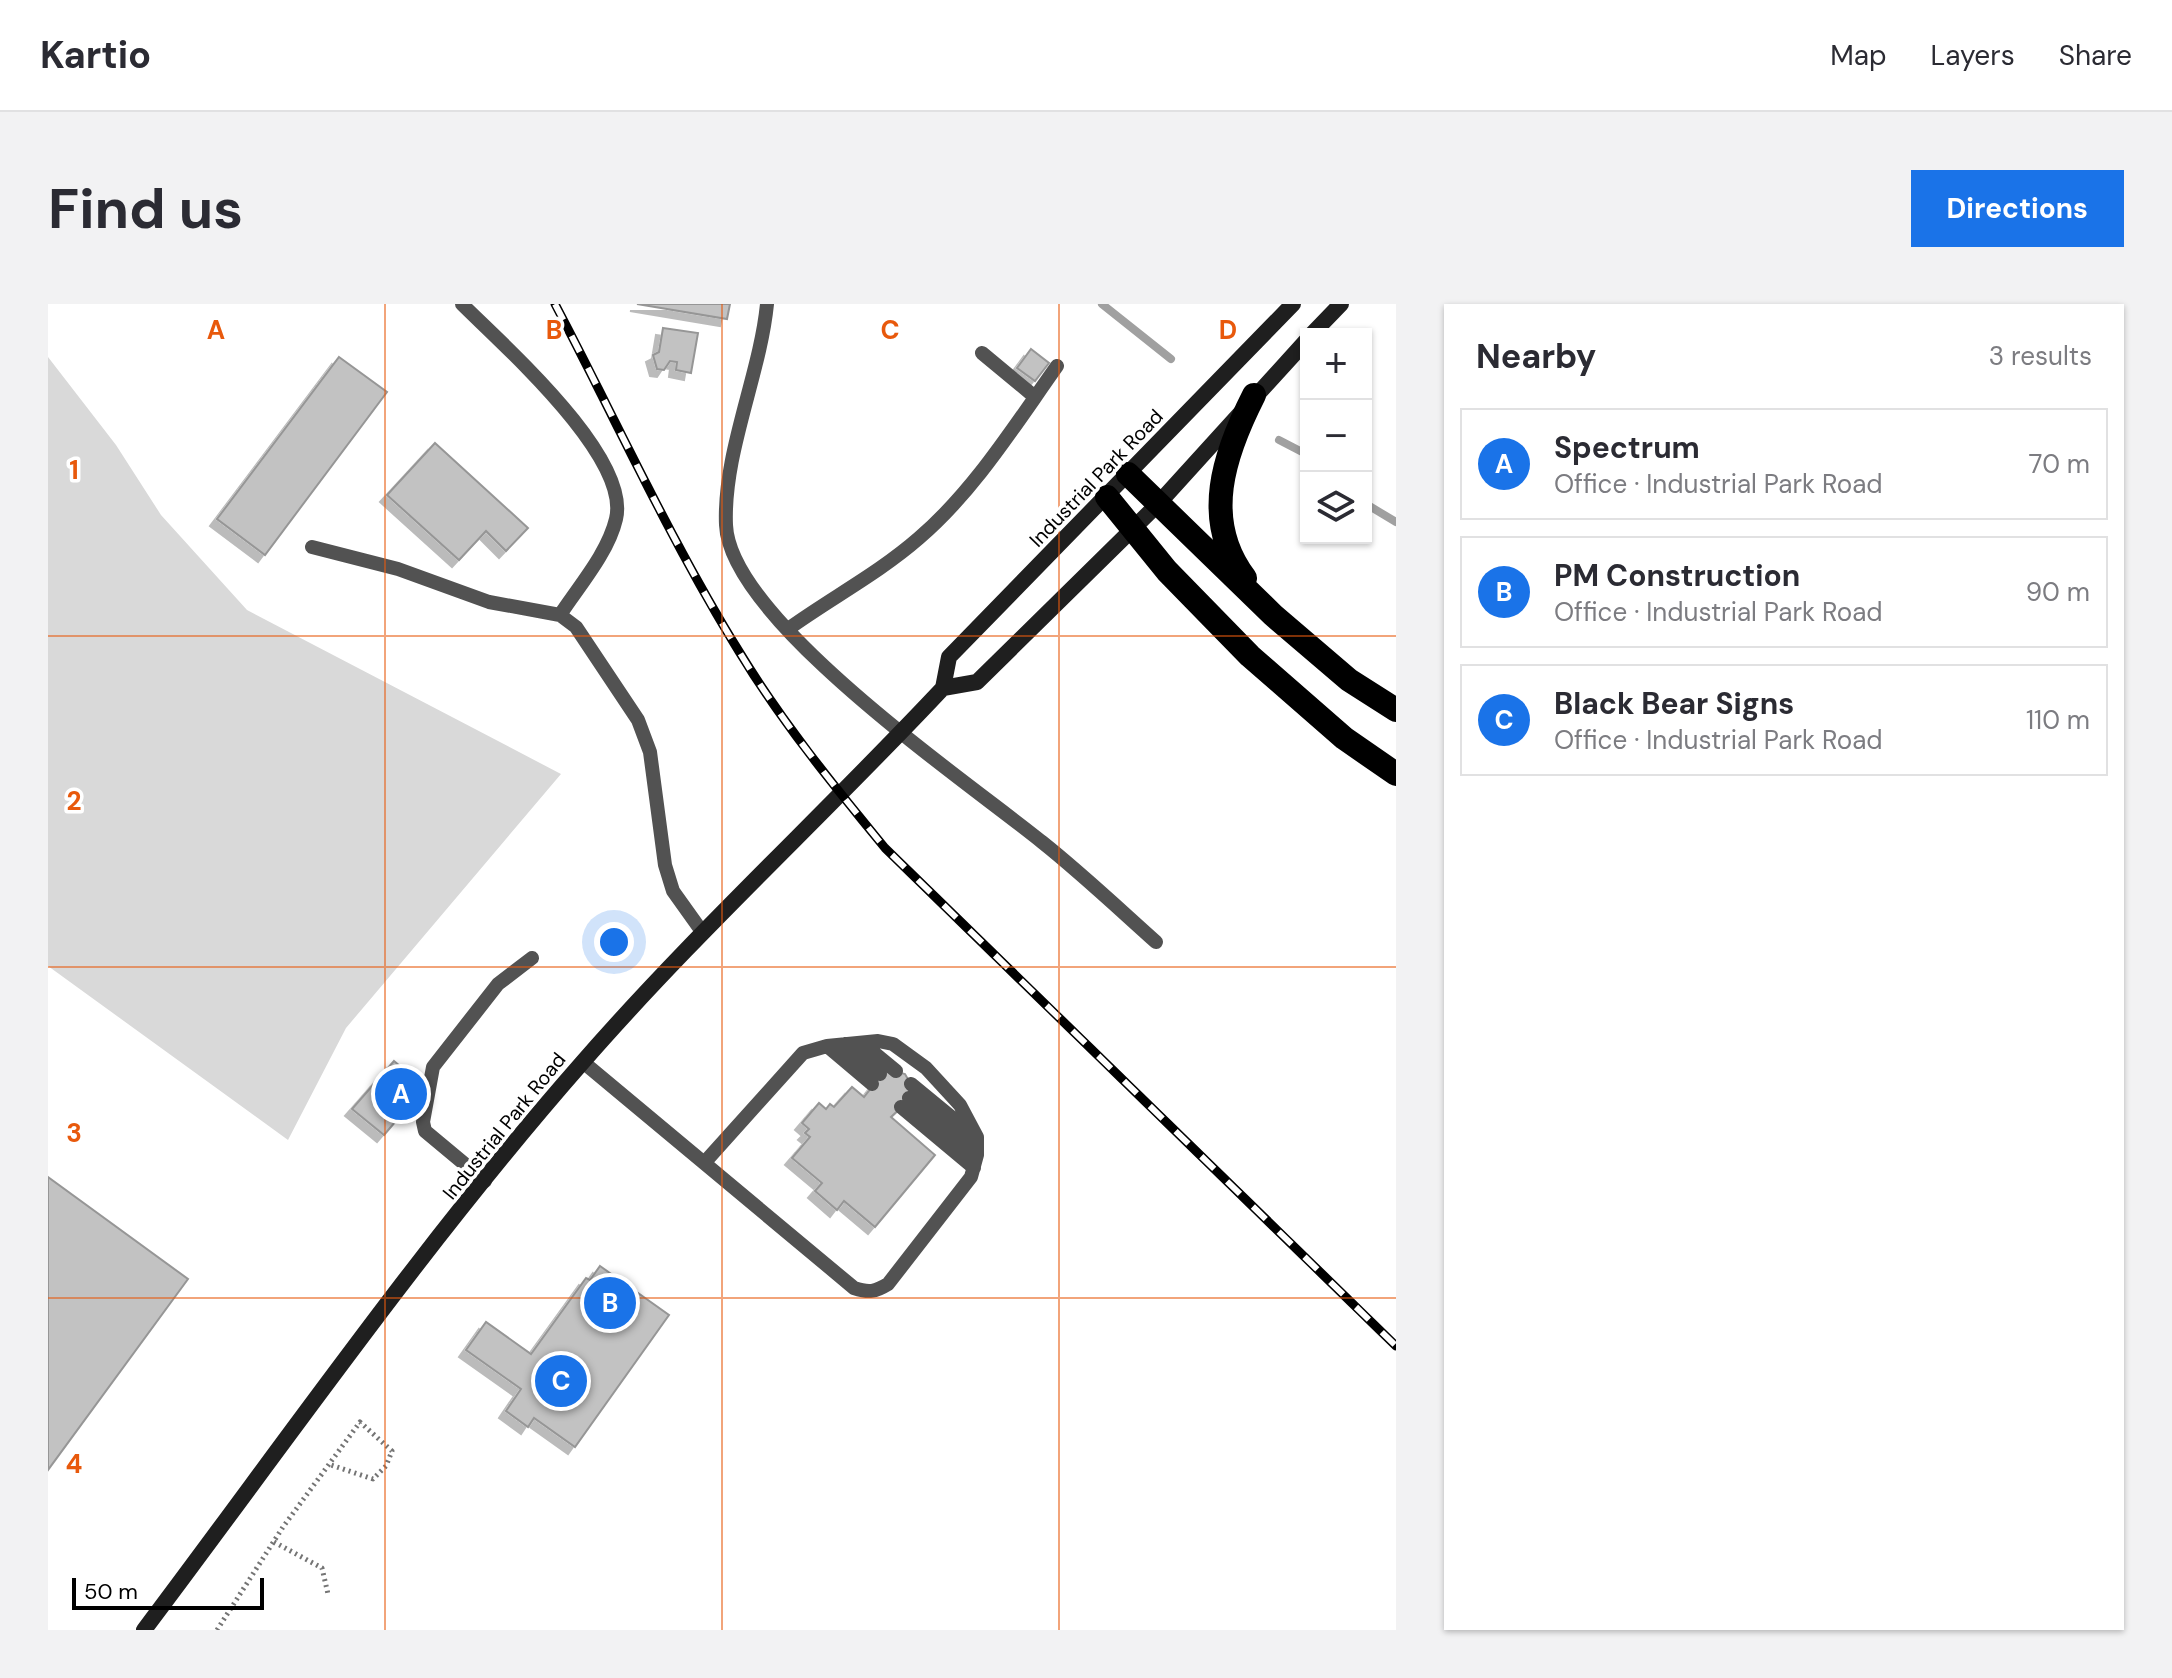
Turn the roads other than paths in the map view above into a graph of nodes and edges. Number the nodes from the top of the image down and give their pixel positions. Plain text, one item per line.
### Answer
1 (462, 304) edge
2 (767, 304) edge
3 (1293, 304) edge
4 (1341, 304) edge
5 (1318, 328) edge
6 (1300, 347) edge
7 (982, 353) dead end
8 (1057, 366) dead end
9 (1254, 395) junction
10 (1035, 397) junction
11 (1128, 474) junction
12 (1107, 497) junction
13 (1158, 504) junction
14 (1133, 528) junction
15 (312, 547) dead end
16 (560, 615) junction
17 (1273, 615) junction
18 (788, 629) junction
19 (943, 688) junction
20 (1396, 710) edge
21 (900, 734) junction
22 (1396, 774) edge
23 (703, 933) junction
24 (1156, 942) dead end
25 (532, 958) dead end
26 (862, 1043) junction
27 (845, 1044) junction
28 (827, 1046) junction
29 (583, 1062) junction
30 (896, 1071) dead end
31 (977, 1138) junction
32 (976, 1161) junction
33 (705, 1162) junction
34 (485, 1181) junction
35 (144, 1630) edge

1 - 16 lane
2 - 18 lane
3 - 11 main road, Industrial Park Road
4 - 5 main road
6 - 9 main road
7 - 10 lane
8 - 10 lane
9 - 13 main road
9 - 17 highway
10 - 18 lane
11 - 12 main road, Industrial Park Road
11 - 13 highway
12 - 14 highway
12 - 19 main road, Industrial Park Road
13 - 14 main road
13 - 17 highway
14 - 19 main road
14 - 22 highway
15 - 16 lane
16 - 23 lane
17 - 20 highway
18 - 21 lane
19 - 21 main road, Industrial Park Road
21 - 23 main road, Industrial Park Road
21 - 24 lane
23 - 29 main road, Industrial Park Road
25 - 34 lane
26 - 27 lane
26 - 30 lane
26 - 31 lane
27 - 28 lane
27 - 28 lane
28 - 33 lane
29 - 33 lane
29 - 34 main road, Industrial Park Road
31 - 32 lane
31 - 32 lane
32 - 33 lane
34 - 35 main road, Industrial Park Road

